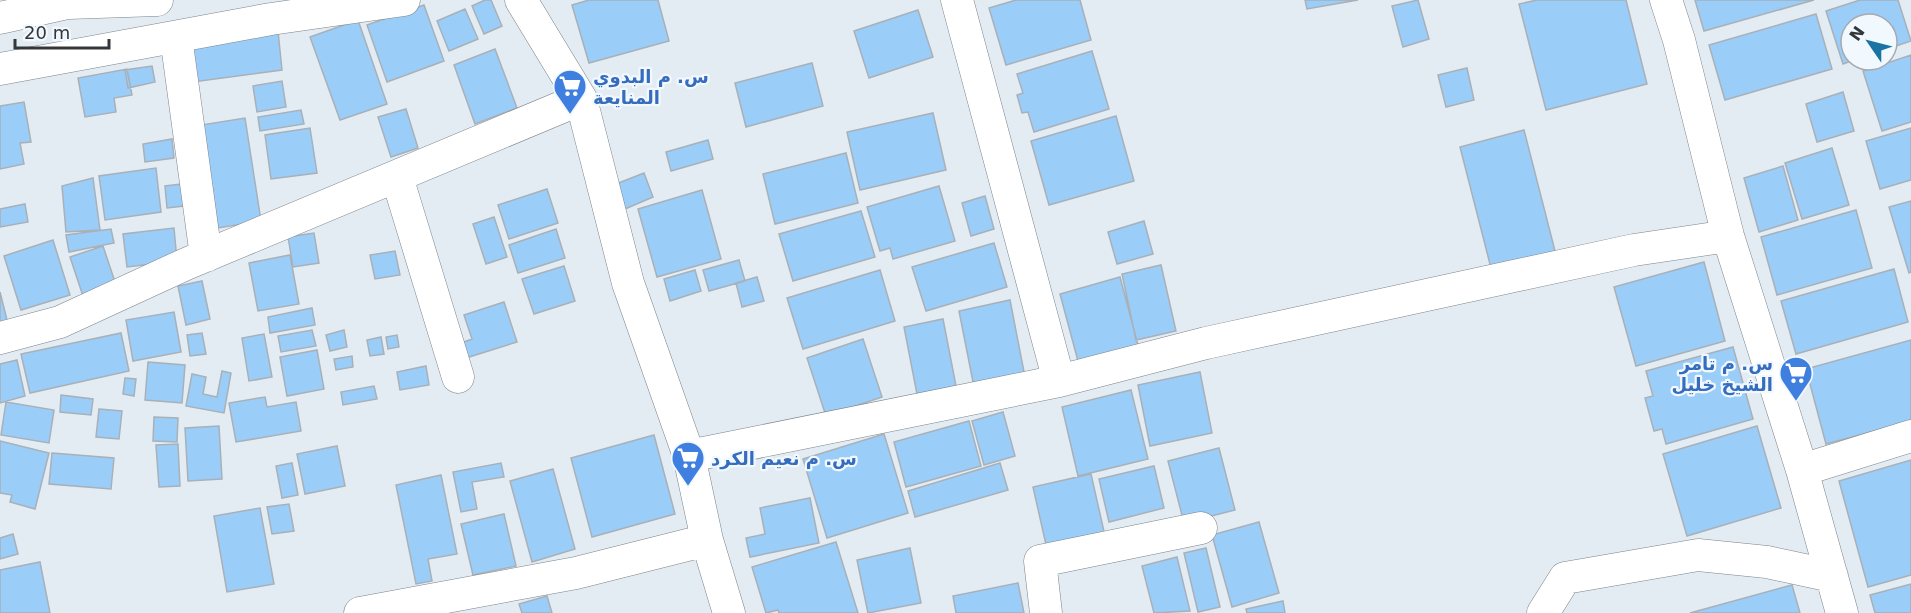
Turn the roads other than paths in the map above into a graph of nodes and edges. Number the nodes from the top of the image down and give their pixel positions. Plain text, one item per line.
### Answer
1 (157, 0) edge
2 (404, 0) edge
3 (521, 0) edge
4 (957, 0) edge
5 (1666, 0) edge
6 (0, 18) edge
7 (176, 38) junction
8 (0, 69) edge
9 (580, 99) junction
10 (397, 177) junction
11 (1728, 236) junction
12 (206, 256) junction
13 (0, 338) edge
14 (458, 377) dead end
15 (1059, 381) junction
16 (1911, 436) edge
17 (688, 456) junction
18 (1802, 470) junction
19 (1201, 528) dead end
20 (707, 540) junction
21 (1832, 576) junction
22 (360, 613) edge
23 (729, 613) edge
24 (1046, 613) edge
25 (1543, 613) edge
26 (1842, 613) edge

1 - 6 street
2 - 7 street
3 - 9 street
4 - 15 street
5 - 11 street
7 - 8 street
7 - 12 street
9 - 10 street
9 - 17 street
10 - 12 street
10 - 14 street
11 - 15 street
11 - 18 street
12 - 13 street
15 - 17 street
16 - 18 street
17 - 20 street
18 - 21 street
19 - 24 street
20 - 22 street
20 - 23 street
21 - 25 street
21 - 26 street

